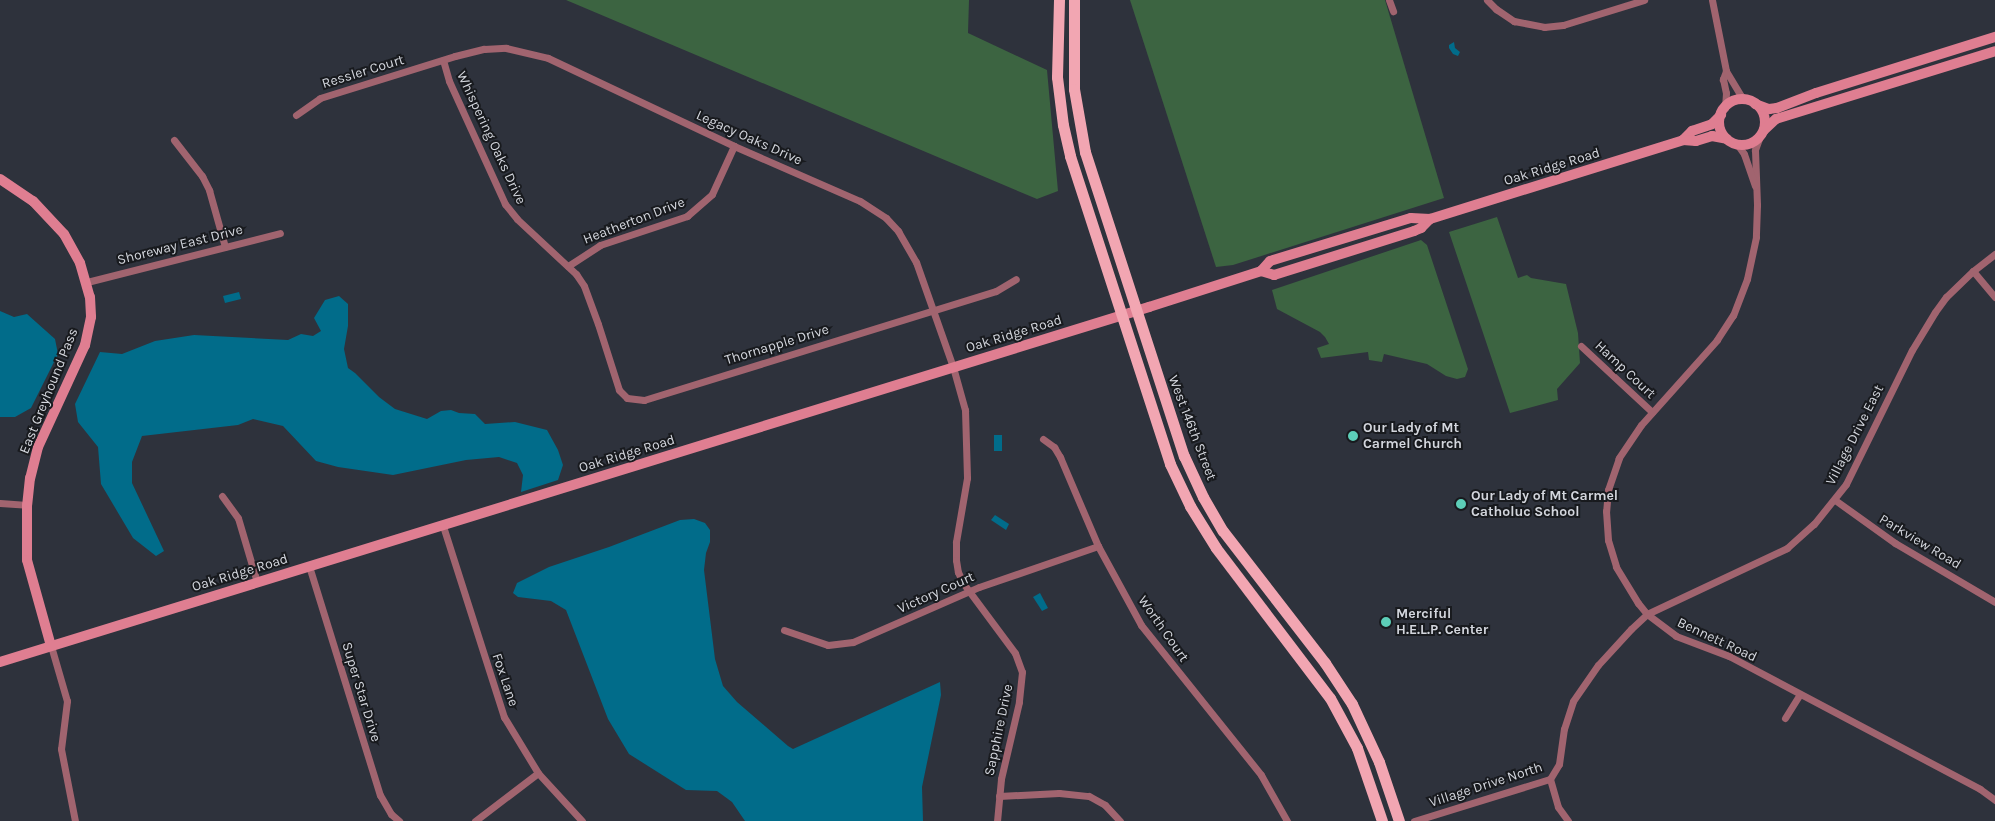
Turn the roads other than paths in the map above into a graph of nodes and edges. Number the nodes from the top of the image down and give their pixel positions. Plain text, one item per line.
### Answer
1 (1059, 0) edge
2 (1074, 0) edge
3 (1389, 0) edge
4 (1487, 0) edge
5 (1644, 0) edge
6 (1712, 0) edge
7 (1393, 11) dead end
8 (1995, 38) edge
9 (1995, 51) edge
10 (443, 60) junction
11 (1726, 71) junction
12 (1752, 102) junction
13 (1723, 111) junction
14 (296, 115) dead end
15 (1762, 133) junction
16 (1727, 139) junction
17 (174, 140) dead end
18 (1682, 140) junction
19 (1737, 144) junction
20 (734, 146) junction
21 (0, 179) edge
22 (1756, 186) junction
23 (280, 233) dead end
24 (225, 247) junction
25 (1995, 254) edge
26 (568, 266) junction
27 (1973, 271) junction
28 (1016, 278) dead end
29 (87, 282) junction
30 (1995, 297) edge
31 (933, 310) junction
32 (1135, 311) junction
33 (1121, 315) junction
34 (1581, 346) dead end
35 (953, 367) junction
36 (627, 398) joint
37 (1652, 412) junction
38 (1043, 439) dead end
39 (222, 496) dead end
40 (1835, 500) junction
41 (0, 503) edge
42 (27, 505) junction
43 (442, 526) junction
44 (1098, 546) junction
45 (309, 566) junction
46 (258, 582) junction
47 (968, 591) junction
48 (1995, 602) edge
49 (1647, 614) junction
50 (784, 630) dead end
51 (51, 646) junction
52 (0, 662) edge
53 (1800, 694) junction
54 (1785, 718) dead end
55 (538, 773) junction
56 (1550, 779) junction
57 (999, 796) junction
58 (1995, 800) edge
59 (76, 821) edge
60 (399, 821) edge
61 (475, 821) edge
62 (582, 821) edge
63 (997, 821) edge
64 (1120, 821) edge
65 (1287, 821) edge
66 (1382, 821) edge
67 (1399, 821) edge
68 (1414, 821) edge
69 (1568, 821) edge

1 - 33 main road
2 - 32 main road, West 146th Street
3 - 7 street
4 - 5 street
6 - 11 street
8 - 12 street
9 - 15 street
10 - 14 street, Ressler Court
10 - 20 street, Legacy Oaks Drive
10 - 26 street, Whispering Oaks Drive
11 - 12 street
11 - 13 street
12 - 13 street
12 - 15 street
13 - 16 street
13 - 18 street, Oak Ridge Road
15 - 19 street
15 - 22 street, Bennett Road
16 - 18 street, Oak Ridge Road
16 - 19 street
17 - 24 street
18 - 32 street, Oak Ridge Road
19 - 22 street, Bennett Road
20 - 26 street, Heatherton Drive
20 - 31 street, Legacy Oaks Drive
21 - 29 street, East Greyhound Pass
22 - 37 street, Bennett Road
23 - 24 street, Shoreway East Drive
24 - 29 street, Shoreway East Drive
25 - 27 street, Village Drive East
26 - 36 street, Whispering Oaks Drive
27 - 30 street
27 - 40 street, Village Drive East
28 - 31 street, Thornapple Drive
29 - 42 street, East Greyhound Pass
31 - 35 street, Legacy Oaks Drive
31 - 36 street, Thornapple Drive
32 - 33 street, Oak Ridge Road
32 - 67 main road, West 146th Street
33 - 35 street, Oak Ridge Road
33 - 66 main road
34 - 37 street, Hamp Court
35 - 43 street, Oak Ridge Road
35 - 47 street, Sapphire Drive
37 - 49 street, Bennett Road
38 - 44 street, Worth Court
39 - 46 street
40 - 48 street, Parkview Road
40 - 49 street, Village Drive East
41 - 42 street
42 - 51 street, East Greyhound Pass
43 - 45 street, Oak Ridge Road
43 - 55 street, Fox Lane
44 - 47 street, Victory Court
44 - 65 street, Worth Court
45 - 46 street, Oak Ridge Road
45 - 60 street, Super Star Drive
46 - 51 street, Oak Ridge Road
47 - 50 street, Victory Court
47 - 57 street, Sapphire Drive
49 - 53 street, Bennett Road
49 - 56 street, Village Drive North
51 - 52 street, Oak Ridge Road
51 - 59 street, East Greyhound Pass
53 - 54 street
53 - 58 street, Bennett Road
55 - 61 street
55 - 62 street, Fox Lane
56 - 68 street, Village Drive North
56 - 69 street
57 - 63 street, Sapphire Drive
57 - 64 street

